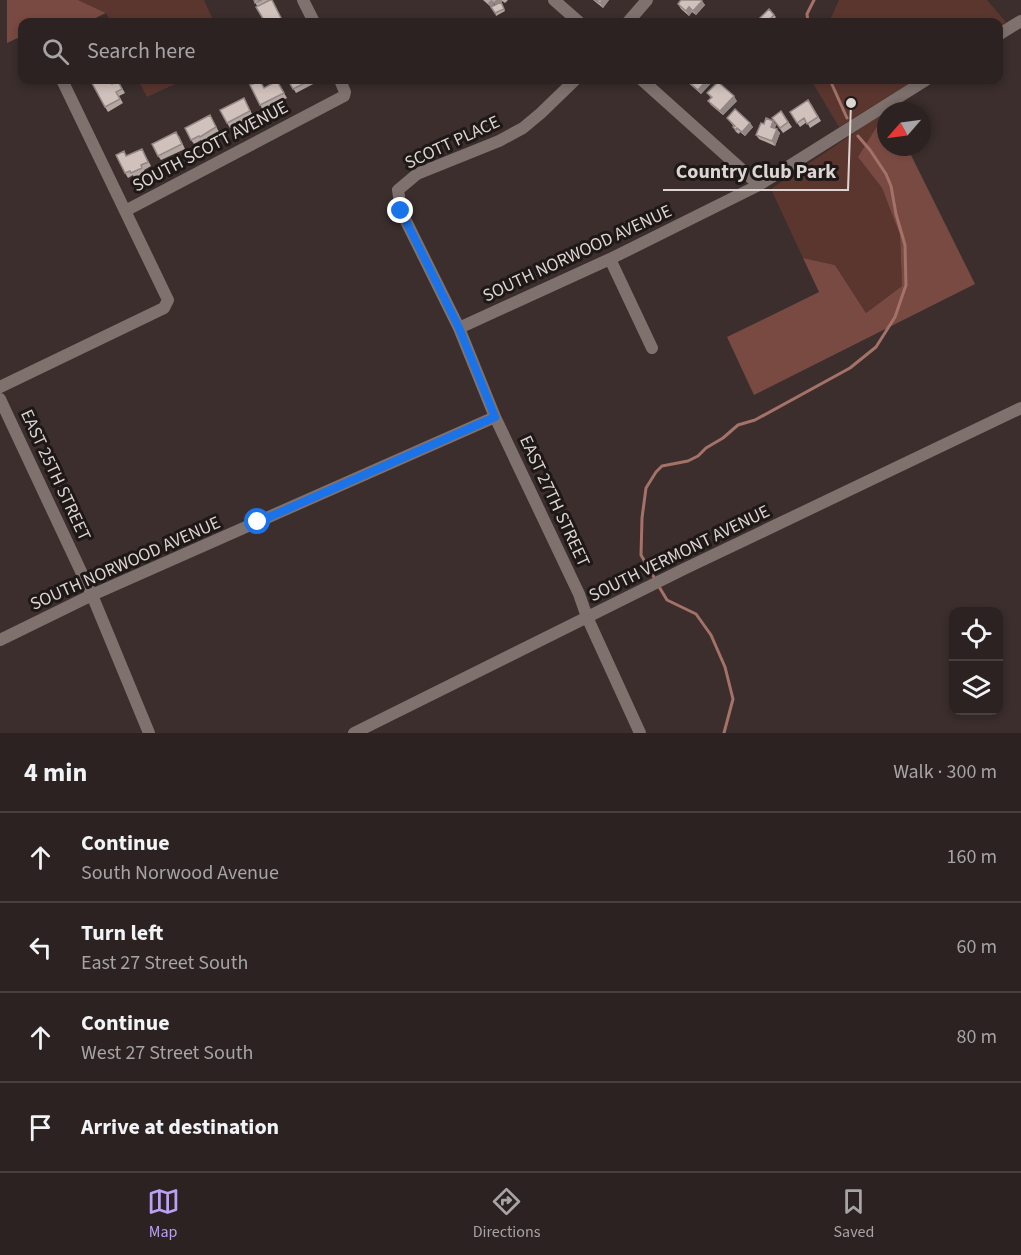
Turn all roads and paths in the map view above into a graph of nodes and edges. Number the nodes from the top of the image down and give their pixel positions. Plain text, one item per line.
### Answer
1 (303, 0) edge
2 (554, 0) edge
3 (647, 0) edge
4 (312, 18) edge
5 (574, 18) edge
6 (631, 18) edge
7 (1021, 21) edge
8 (1003, 32) edge
9 (64, 84) edge
10 (342, 84) edge
11 (571, 84) edge
12 (646, 84) edge
13 (920, 84) edge
14 (759, 185) junction
15 (398, 190) joint
16 (125, 211) junction
17 (610, 259) junction
18 (459, 328) junction
19 (652, 348) dead end
20 (0, 387) edge
21 (0, 399) edge
22 (1021, 408) edge
23 (495, 417) junction
24 (92, 595) junction
25 (587, 617) junction
26 (0, 640) edge
27 (149, 733) edge
28 (354, 733) edge
29 (640, 733) edge

1 - 4 street
2 - 5 street
3 - 6 street
7 - 8 street
9 - 16 street
10 - 16 street, SOUTH SCOTT AVENUE
11 - 15 street, SCOTT PLACE
12 - 14 street
13 - 14 street, SOUTH NORWOOD AVENUE
14 - 17 street, SOUTH NORWOOD AVENUE
15 - 18 street, EAST 27TH STREET
16 - 20 street
17 - 18 street, SOUTH NORWOOD AVENUE
17 - 19 street
18 - 23 street, EAST 27TH STREET
21 - 24 street, EAST 25TH STREET
22 - 25 street, SOUTH VERMONT AVENUE
23 - 24 street, SOUTH NORWOOD AVENUE
23 - 25 street, EAST 27TH STREET
24 - 26 street, SOUTH NORWOOD AVENUE
24 - 27 street, EAST 25TH STREET
25 - 28 street, SOUTH VERMONT AVENUE
25 - 29 street, EAST 27TH STREET

